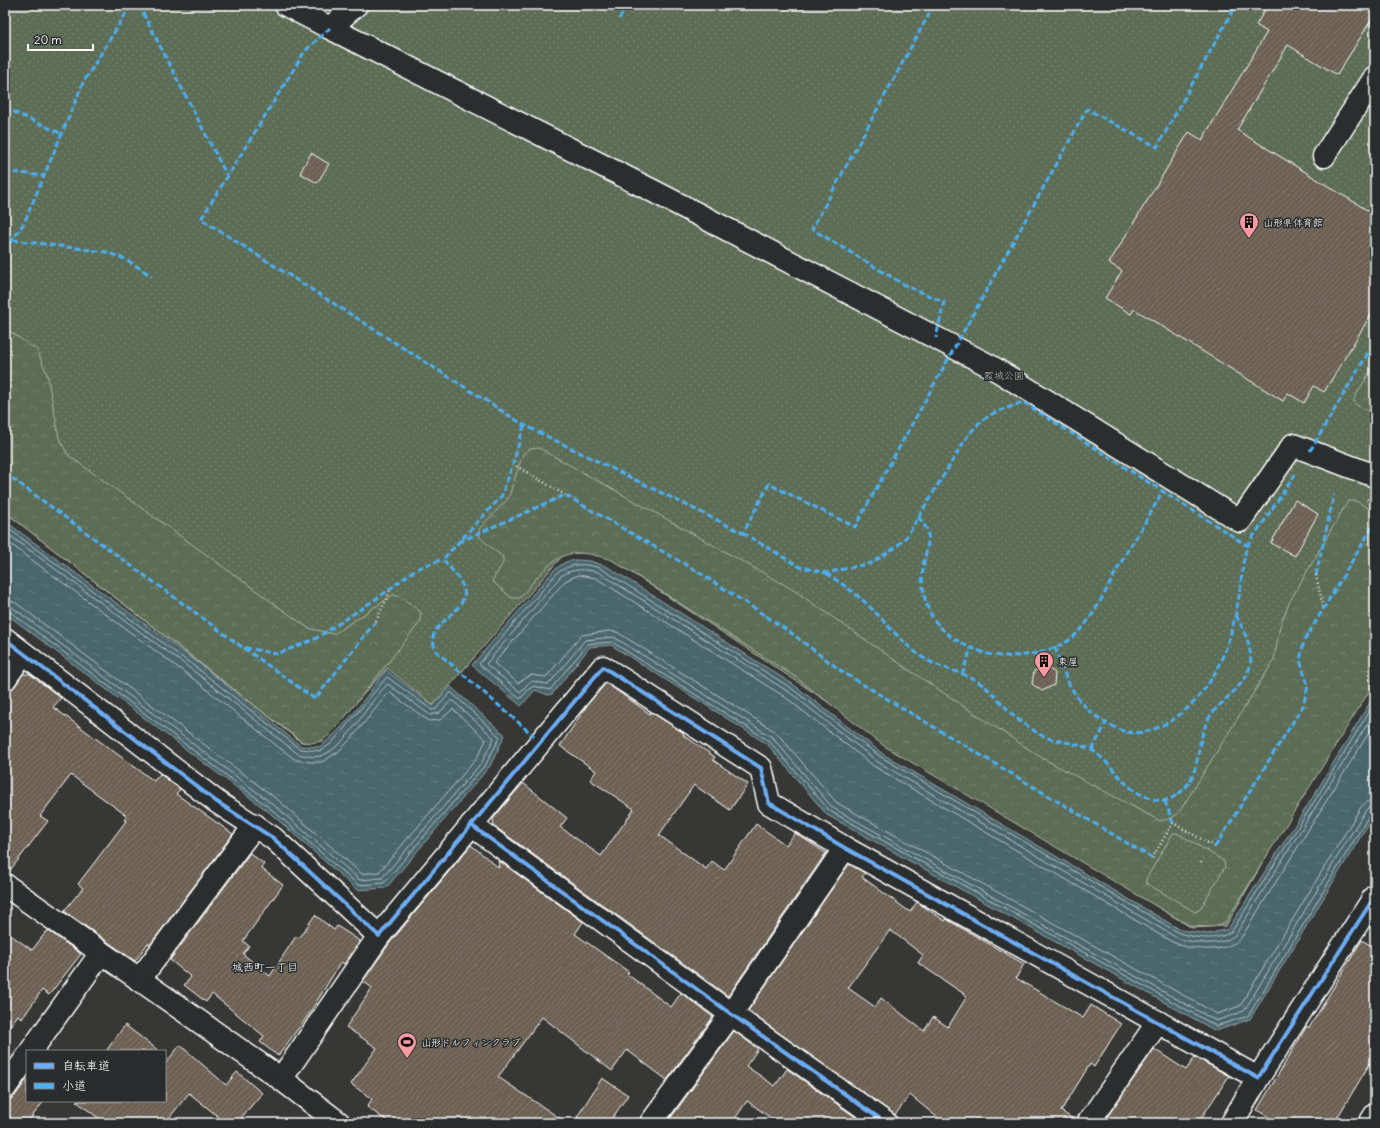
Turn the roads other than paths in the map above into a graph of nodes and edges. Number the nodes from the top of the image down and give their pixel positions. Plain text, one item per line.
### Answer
1 (286, 5) edge
2 (356, 5) edge
3 (330, 28) junction
4 (1375, 77) edge
5 (1324, 156) dead end
6 (1375, 476) edge
7 (5, 639) edge
8 (23, 653) junction
9 (5, 679) edge
10 (255, 825) junction
11 (471, 825) junction
12 (845, 848) junction
13 (5, 885) edge
14 (1375, 896) edge
15 (379, 936) junction
16 (100, 953) junction
17 (139, 980) junction
18 (731, 1014) junction
19 (1158, 1022) junction
20 (32, 1050) edge
21 (26, 1058) edge
22 (1258, 1078) junction
23 (281, 1079) junction
24 (5, 1088) edge
25 (1375, 1115) edge
26 (339, 1123) edge
27 (651, 1123) edge
28 (886, 1123) edge
29 (1088, 1123) edge
30 (1232, 1123) edge
31 (1370, 1123) edge

1 - 3 street
2 - 3 street
3 - 6 street
4 - 5 street
7 - 8 street
8 - 9 street
8 - 10 street
10 - 15 street
10 - 17 street
11 - 12 street
11 - 15 street
11 - 18 street
12 - 18 street
12 - 19 street
13 - 16 street
14 - 22 street
15 - 23 street
16 - 17 street
16 - 20 street
17 - 23 street
18 - 27 street
18 - 28 street
19 - 22 street
19 - 29 street
21 - 24 street
22 - 30 street
23 - 26 street
25 - 31 street

